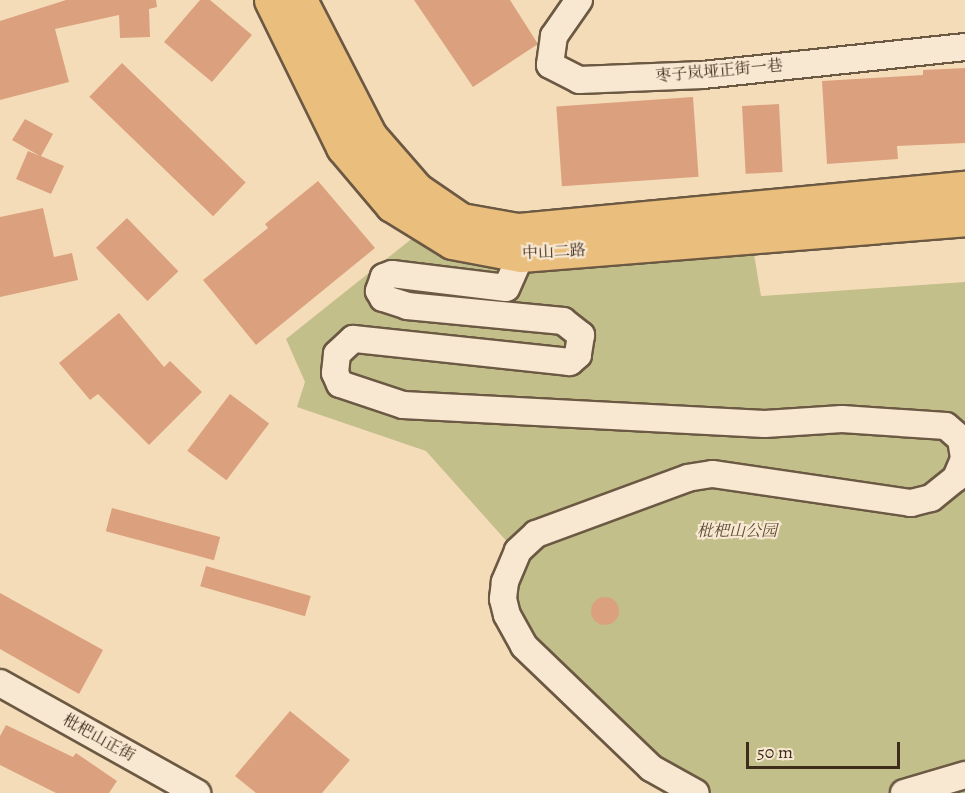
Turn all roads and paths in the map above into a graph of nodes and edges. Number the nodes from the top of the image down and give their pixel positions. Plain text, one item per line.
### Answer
1 (271, 0) edge
2 (300, 0) edge
3 (579, 0) edge
4 (965, 46) edge
5 (965, 188) edge
6 (965, 219) edge
7 (521, 255) junction
8 (0, 683) edge
9 (965, 775) edge
10 (197, 793) edge
11 (696, 793) edge
12 (904, 793) edge

1 - 7 main road, 中山二路
2 - 5 main road, 中山二路
3 - 4 street, 枣子岚垭正街一巷
6 - 7 main road, 中山二路
7 - 11 street
8 - 10 street, 枇杷山正街
9 - 12 street

